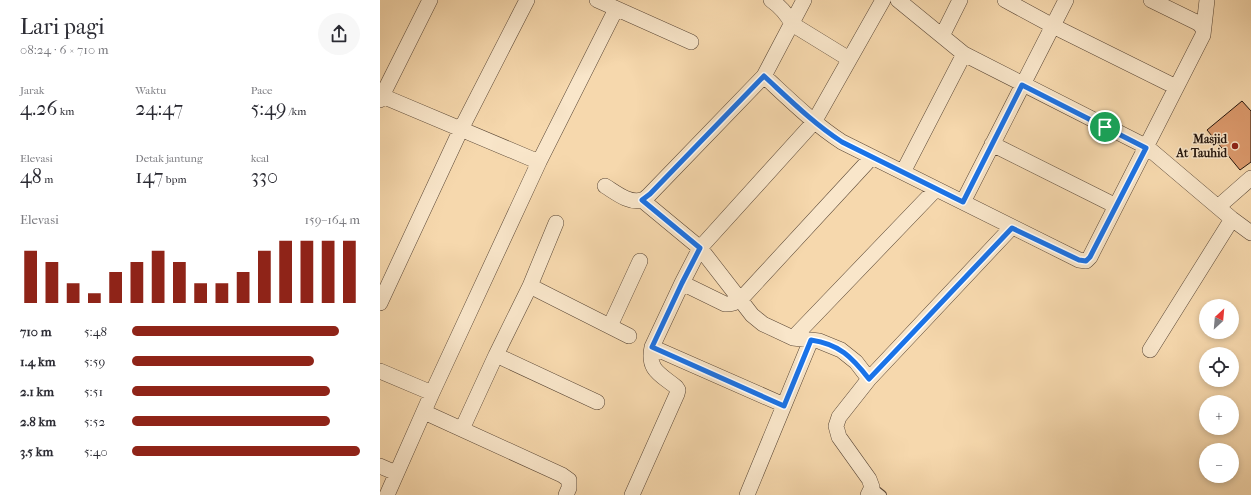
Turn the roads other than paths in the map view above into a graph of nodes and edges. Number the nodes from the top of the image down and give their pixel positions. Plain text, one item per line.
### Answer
1 (430, 0) edge
2 (527, 0) edge
3 (597, 0) edge
4 (771, 0) edge
5 (804, 0) edge
6 (883, 0) edge
7 (898, 0) edge
8 (960, 0) edge
9 (1005, 0) edge
10 (1066, 0) edge
11 (1152, 0) edge
12 (1207, 0) edge
13 (616, 9) junction
14 (792, 24) junction
15 (1053, 26) junction
16 (1204, 28) junction
17 (942, 36) junction
18 (691, 42) dead end
19 (964, 54) junction
20 (849, 59) junction
21 (764, 76) junction
22 (1022, 85) junction
23 (1176, 87) junction
24 (381, 97) edge
25 (814, 122) junction
26 (461, 129) junction
27 (992, 144) junction
28 (1146, 148) junction
29 (872, 158) junction
30 (540, 162) junction
31 (903, 172) junction
32 (1251, 178) edge
33 (605, 186) dead end
34 (936, 189) junction
35 (642, 200) junction
36 (963, 202) junction
37 (1116, 206) junction
38 (1218, 207) junction
39 (1232, 219) junction
40 (556, 223) dead end
41 (1012, 228) junction
42 (1251, 233) edge
43 (700, 248) junction
44 (640, 261) dead end
45 (682, 283) junction
46 (530, 286) junction
47 (741, 299) junction
48 (380, 303) edge
49 (610, 326) junction
50 (629, 336) dead end
51 (793, 338) junction
52 (811, 340) junction
53 (652, 347) junction
54 (1150, 350) dead end
55 (496, 355) junction
56 (380, 371) edge
57 (869, 379) junction
58 (432, 393) junction
59 (597, 402) dead end
60 (784, 406) junction
61 (424, 412) junction
62 (462, 429) junction
63 (380, 466) edge
64 (396, 473) junction
65 (874, 492) edge
66 (387, 495) edge
67 (566, 495) edge
68 (632, 495) edge
69 (747, 495) edge

1 - 24 street
2 - 26 street
3 - 13 street
4 - 14 street
5 - 14 street
6 - 20 street
7 - 17 street
8 - 17 street
9 - 15 street
10 - 15 street
11 - 16 street
12 - 16 street
13 - 18 street
13 - 30 street
14 - 20 street
14 - 21 street
15 - 22 street
15 - 23 street
16 - 23 street
17 - 19 street
19 - 22 street
19 - 31 street
20 - 25 street
21 - 25 street
21 - 35 street
22 - 27 street
22 - 28 street
23 - 28 street
24 - 26 street
25 - 29 street
25 - 43 street
26 - 30 street
26 - 48 street
27 - 36 street
27 - 37 street
28 - 37 street
28 - 38 street
29 - 31 street
29 - 47 street
30 - 58 street
31 - 34 street
32 - 38 street
33 - 35 street
34 - 36 street
34 - 51 street
35 - 43 street
36 - 41 street
37 - 41 street
38 - 39 street
39 - 42 street
39 - 54 street
40 - 46 street
41 - 57 street
43 - 45 street
43 - 47 street
44 - 49 street
45 - 47 street
45 - 53 street
46 - 49 street
46 - 55 street
47 - 51 street
49 - 50 street
51 - 52 street
52 - 57 street
52 - 60 street
53 - 60 street
53 - 68 street
55 - 59 street
55 - 62 street
56 - 58 street
57 - 65 street
58 - 61 street
60 - 69 street
61 - 62 street
61 - 64 street
62 - 67 street
63 - 64 street
64 - 66 street

